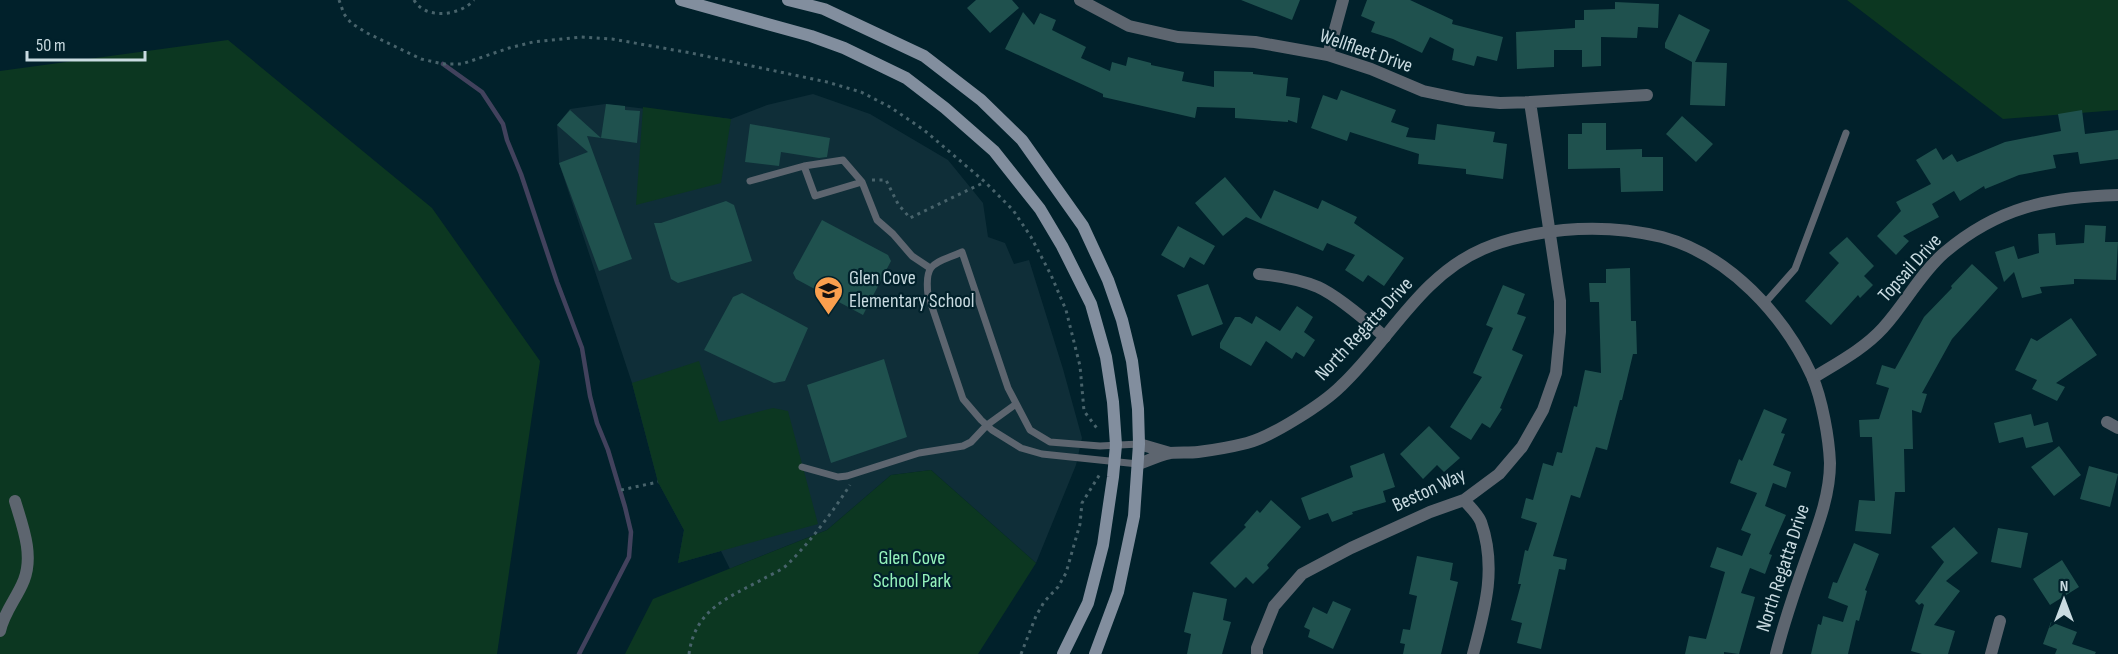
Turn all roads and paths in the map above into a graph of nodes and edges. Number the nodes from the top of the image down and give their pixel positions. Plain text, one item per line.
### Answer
1 (339, 0) edge
2 (414, 0) edge
3 (474, 0) edge
4 (681, 0) edge
5 (788, 0) edge
6 (1080, 0) edge
7 (1343, 0) edge
8 (562, 38) dead end
9 (1328, 55) junction
10 (1647, 95) dead end
11 (1530, 102) junction
12 (1846, 134) dead end
13 (804, 166) junction
14 (750, 181) dead end
15 (862, 182) junction
16 (985, 182) dead end
17 (2118, 195) edge
18 (1549, 232) junction
19 (930, 268) junction
20 (1259, 274) dead end
21 (1764, 304) junction
22 (1385, 337) junction
23 (1813, 378) junction
24 (1016, 404) junction
25 (987, 425) junction
26 (1139, 444) junction
27 (1116, 445) junction
28 (1170, 453) junction
29 (1115, 461) junction
30 (1139, 464) junction
31 (802, 467) dead end
32 (847, 476) junction
33 (658, 482) dead end
34 (621, 490) dead end
35 (1464, 500) junction
36 (15, 501) dead end
37 (2000, 621) dead end
38 (0, 632) edge
39 (689, 654) edge
40 (1063, 654) edge
41 (1095, 654) edge
42 (1257, 654) edge
43 (1473, 654) edge
44 (1776, 654) edge
45 (1991, 654) edge

1 - 8 path
2 - 3 path
4 - 27 main road
5 - 26 main road
6 - 9 street, Wellfleet Drive
7 - 9 street
9 - 11 street, Wellfleet Drive
10 - 11 street, Wellfleet Drive
11 - 18 street, Beston Way
12 - 21 lane
13 - 14 lane
13 - 15 lane
13 - 15 lane
15 - 16 path
15 - 19 lane
17 - 23 street, Topsail Drive
18 - 21 street, North Regatta Drive
18 - 22 street, North Regatta Drive
18 - 35 street, Beston Way
19 - 24 lane
19 - 25 lane
20 - 22 street
21 - 23 street, North Regatta Drive
22 - 28 street, North Regatta Drive
23 - 44 street, North Regatta Drive
24 - 25 lane
24 - 27 lane
25 - 29 lane
25 - 32 lane
26 - 27 lane
26 - 28 street, North Regatta Drive
26 - 30 main road
27 - 29 main road
28 - 30 street, North Regatta Drive
29 - 30 lane
29 - 40 main road
30 - 41 main road
31 - 32 lane
32 - 39 path
33 - 34 path
35 - 42 street, Beston Way
35 - 43 street
36 - 38 street
37 - 45 street

